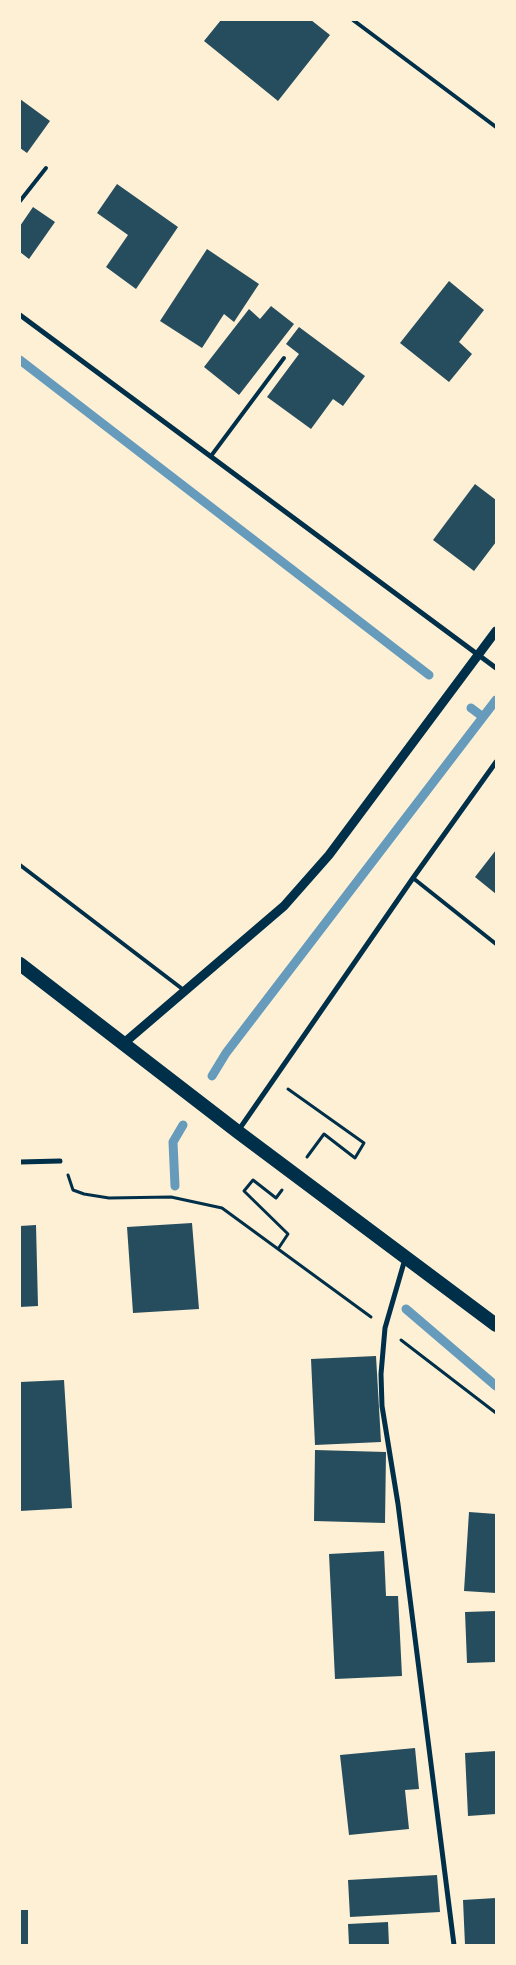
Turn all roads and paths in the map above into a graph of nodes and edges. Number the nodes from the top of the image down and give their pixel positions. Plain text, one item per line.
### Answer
1 (353, 20) edge
2 (496, 127) edge
3 (46, 168) dead end
4 (20, 201) edge
5 (20, 315) edge
6 (284, 358) dead end
7 (211, 456) junction
8 (496, 631) edge
9 (478, 654) junction
10 (496, 668) edge
11 (496, 762) edge
12 (20, 865) edge
13 (413, 878) junction
14 (496, 944) edge
15 (20, 964) edge
16 (185, 991) junction
17 (124, 1043) junction
18 (275, 1078) junction
19 (238, 1132) junction
20 (324, 1134) dead end
21 (60, 1161) joint
22 (20, 1162) edge
23 (276, 1198) dead end
24 (278, 1249) junction
25 (406, 1256) junction
26 (496, 1326) edge
27 (385, 1328) junction
28 (496, 1413) edge
29 (454, 1945) edge

1 - 2 lane
3 - 4 lane
5 - 7 street
6 - 7 lane
7 - 9 street
8 - 9 street
9 - 10 street
9 - 16 street
11 - 13 street
12 - 16 lane
13 - 14 lane
13 - 18 street
15 - 17 highway
16 - 17 street
17 - 19 highway
18 - 19 street
18 - 20 path
19 - 25 highway
21 - 22 street
21 - 24 path
23 - 24 path
24 - 27 path
25 - 26 highway
25 - 27 street
27 - 28 path
27 - 29 street

